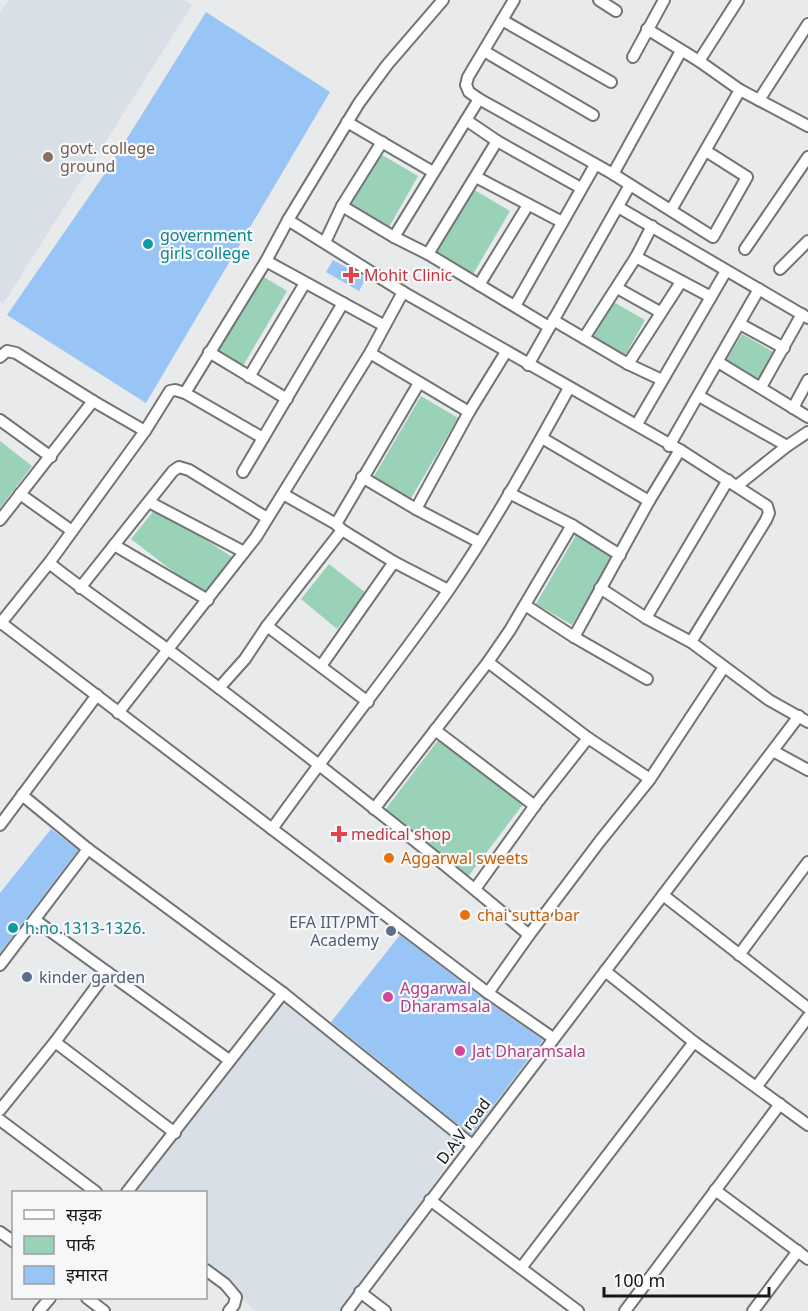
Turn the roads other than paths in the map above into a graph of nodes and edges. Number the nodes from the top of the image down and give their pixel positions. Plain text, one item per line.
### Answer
1 (443, 0) edge
2 (514, 0) edge
3 (598, 0) edge
4 (664, 0) edge
5 (738, 0) edge
6 (616, 11) dead end
7 (502, 20) junction
8 (808, 24) edge
9 (647, 29) junction
10 (484, 51) junction
11 (681, 51) junction
12 (633, 57) dead end
13 (699, 61) junction
14 (611, 82) dead end
15 (740, 90) junction
16 (479, 99) junction
17 (759, 100) junction
18 (593, 115) dead end
19 (466, 120) junction
20 (347, 122) junction
21 (808, 126) edge
22 (497, 141) junction
23 (382, 142) junction
24 (706, 151) junction
25 (808, 157) edge
26 (595, 165) junction
27 (433, 172) junction
28 (613, 174) junction
29 (476, 177) junction
30 (630, 185) junction
31 (581, 188) junction
32 (528, 205) junction
33 (342, 206) junction
34 (618, 207) junction
35 (671, 210) junction
36 (288, 220) junction
37 (562, 222) junction
38 (652, 226) junction
39 (394, 237) junction
40 (808, 241) edge
41 (325, 242) junction
42 (745, 249) dead end
43 (428, 254) junction
44 (636, 257) junction
45 (266, 261) junction
46 (780, 269) dead end
47 (726, 271) junction
48 (681, 282) junction
49 (305, 283) junction
50 (479, 285) junction
51 (617, 288) junction
52 (759, 289) junction
53 (403, 292) junction
54 (711, 297) junction
55 (343, 303) junction
56 (515, 306) junction
57 (660, 312) junction
58 (805, 316) edge
59 (551, 324) junction
60 (740, 324) junction
61 (383, 325) junction
62 (584, 338) junction
63 (784, 348) junction
64 (209, 352) junction
65 (506, 352) junction
66 (369, 353) junction
67 (0, 357) edge
68 (718, 362) junction
69 (628, 364) junction
70 (528, 365) junction
71 (249, 377) junction
72 (662, 380) junction
73 (808, 380) edge
74 (419, 383) junction
75 (761, 387) junction
76 (569, 388) junction
77 (185, 393) junction
78 (699, 396) junction
79 (287, 399) junction
80 (93, 401) junction
81 (793, 408) junction
82 (469, 412) junction
83 (808, 417) edge
84 (0, 420) edge
85 (637, 424) junction
86 (145, 431) junction
87 (808, 432) edge
88 (263, 438) junction
89 (542, 438) junction
90 (787, 446) junction
91 (675, 448) junction
92 (51, 457) junction
93 (243, 472) dead end
94 (362, 477) junction
95 (733, 483) junction
96 (509, 493) junction
97 (20, 494) junction
98 (283, 494) junction
99 (149, 501) junction
100 (649, 501) junction
101 (416, 509) junction
102 (267, 518) junction
103 (0, 520) edge
104 (572, 525) junction
105 (339, 527) junction
106 (72, 531) junction
107 (479, 542) junction
108 (114, 544) junction
109 (244, 552) junction
110 (620, 555) junction
111 (394, 562) junction
112 (49, 563) junction
113 (80, 588) junction
114 (600, 588) junction
115 (448, 590) junction
116 (208, 600) junction
117 (525, 605) junction
118 (646, 618) junction
119 (0, 623) edge
120 (267, 626) junction
121 (574, 637) junction
122 (691, 642) junction
123 (167, 649) junction
124 (488, 662) junction
125 (321, 666) junction
126 (724, 667) junction
127 (647, 679) dead end
128 (219, 688) junction
129 (97, 695) junction
130 (368, 702) junction
131 (118, 713) junction
132 (803, 719) edge
133 (435, 730) junction
134 (588, 738) junction
135 (773, 751) junction
136 (318, 764) junction
137 (808, 770) edge
138 (650, 779) junction
139 (22, 795) junction
140 (535, 806) junction
141 (374, 809) junction
142 (0, 825) edge
143 (272, 830) junction
144 (88, 849) junction
145 (808, 862) edge
146 (475, 889) junction
147 (663, 895) junction
148 (35, 920) junction
149 (529, 935) junction
150 (739, 955) junction
151 (0, 965) edge
152 (605, 971) junction
153 (106, 972) junction
154 (283, 993) junction
155 (488, 993) junction
156 (808, 1008) edge
157 (808, 1017) edge
158 (553, 1038) junction
159 (56, 1042) junction
160 (694, 1042) junction
161 (229, 1060) junction
162 (757, 1086) junction
163 (780, 1104) junction
164 (0, 1110) edge
165 (0, 1120) edge
166 (808, 1125) edge
167 (175, 1133) junction
168 (472, 1145) junction
169 (716, 1190) junction
170 (95, 1191) edge
171 (128, 1191) edge
172 (430, 1200) junction
173 (798, 1251) junction
174 (808, 1259) edge
175 (521, 1268) junction
176 (207, 1271) edge
177 (360, 1292) junction
178 (49, 1299) edge
179 (88, 1299) edge
180 (39, 1311) edge
181 (104, 1311) edge
182 (229, 1311) edge
183 (346, 1311) edge
184 (385, 1311) edge
185 (578, 1311) edge
186 (625, 1311) edge
187 (753, 1311) edge

1 - 20 street
2 - 7 street
3 - 6 street
4 - 9 street
5 - 13 street
7 - 10 street
7 - 14 street
8 - 17 street
9 - 11 street
9 - 12 street
10 - 16 street
10 - 18 street
11 - 13 street
11 - 28 street
13 - 15 street
15 - 17 street
15 - 24 street
16 - 19 street
16 - 26 street
17 - 21 street
19 - 22 street
19 - 27 street
20 - 23 street
20 - 36 street
22 - 29 street
22 - 31 street
23 - 27 street
23 - 33 street
24 - 35 street
24 - 35 street
25 - 42 street
26 - 28 street
26 - 31 street
27 - 39 street
28 - 30 street
29 - 32 street
29 - 43 street
30 - 34 street
30 - 35 street
31 - 37 street
32 - 37 street
32 - 50 street
33 - 39 street
33 - 41 street
34 - 38 street
34 - 59 street
36 - 41 street
36 - 45 street
37 - 56 street
38 - 44 street
38 - 47 street
39 - 43 street
40 - 46 street
41 - 53 street
43 - 50 street
44 - 48 street
44 - 51 street
45 - 49 street
45 - 64 street
47 - 52 street
47 - 54 street
48 - 54 street
48 - 57 street
49 - 55 street
49 - 71 street
50 - 56 street
51 - 57 street
51 - 62 street
52 - 58 street
52 - 60 street
53 - 61 street
53 - 65 street
54 - 72 street
55 - 61 street
55 - 79 street
56 - 59 street
57 - 69 street
58 - 63 street
59 - 62 street
59 - 70 street
60 - 63 street
60 - 68 street
61 - 66 street
62 - 69 street
63 - 75 street
64 - 71 street
64 - 77 street
65 - 70 street
65 - 82 street
66 - 74 street
66 - 98 street
67 - 80 street
68 - 75 street
68 - 78 street
69 - 72 street
70 - 76 street
71 - 79 street
72 - 85 street
73 - 81 street
74 - 82 street
74 - 94 street
75 - 81 street
76 - 85 street
76 - 89 street
77 - 86 street
77 - 88 street
78 - 90 street
78 - 91 street
79 - 88 street
80 - 86 street
80 - 92 street
81 - 83 street
82 - 101 street
84 - 92 street
85 - 91 street
86 - 106 street
87 - 90 street
88 - 93 street
89 - 96 street
89 - 100 street
90 - 95 street
91 - 95 street
91 - 100 street
92 - 97 street
94 - 101 street
94 - 105 street
95 - 118 street
95 - 122 street
96 - 104 street
96 - 107 street
97 - 103 street
97 - 106 street
98 - 102 street
98 - 105 street
99 - 102 street
99 - 108 street
99 - 109 street
100 - 110 street
101 - 107 street
102 - 109 street
104 - 110 street
104 - 117 street
105 - 111 street
105 - 120 street
106 - 112 street
107 - 115 street
108 - 113 street
108 - 116 street
109 - 116 street
110 - 114 street
111 - 115 street
111 - 125 street
112 - 113 street
112 - 119 street
113 - 123 street
114 - 118 street
114 - 121 street
115 - 130 street
116 - 123 street
117 - 121 street
117 - 124 street
118 - 122 street
119 - 129 street
120 - 125 street
120 - 128 street
121 - 127 street
122 - 126 street
123 - 128 street
123 - 131 street
124 - 133 street
124 - 134 street
125 - 130 street
126 - 132 street
126 - 138 street
128 - 136 street
129 - 131 street
129 - 139 street
130 - 136 street
131 - 143 street
132 - 135 street, D.A.V road
133 - 140 street
133 - 141 street
134 - 138 street
134 - 140 street
135 - 137 street
135 - 147 street, D.A.V road
136 - 141 street
136 - 143 street
138 - 149 street
139 - 142 street
139 - 144 street
140 - 146 street
141 - 146 street
143 - 155 street
144 - 148 street
144 - 154 street
145 - 150 street
146 - 149 street
147 - 150 street
147 - 152 street, D.A.V road
148 - 151 street
148 - 153 street
149 - 155 street
150 - 156 street
152 - 158 street, D.A.V road
152 - 160 street
153 - 159 street
153 - 161 street
154 - 161 street
154 - 168 street
155 - 158 street
157 - 162 street
158 - 168 street, D.A.V road
159 - 164 street
159 - 167 street
160 - 162 street
160 - 175 street
161 - 167 street
162 - 163 street
163 - 166 street
163 - 169 street
165 - 170 street
167 - 171 street
168 - 172 street, D.A.V road
169 - 173 street
169 - 186 street
172 - 175 street
172 - 177 street, D.A.V road
173 - 174 street
173 - 187 street
175 - 185 street
176 - 182 street
177 - 183 street, D.A.V road
177 - 184 street
178 - 180 street
179 - 181 street

